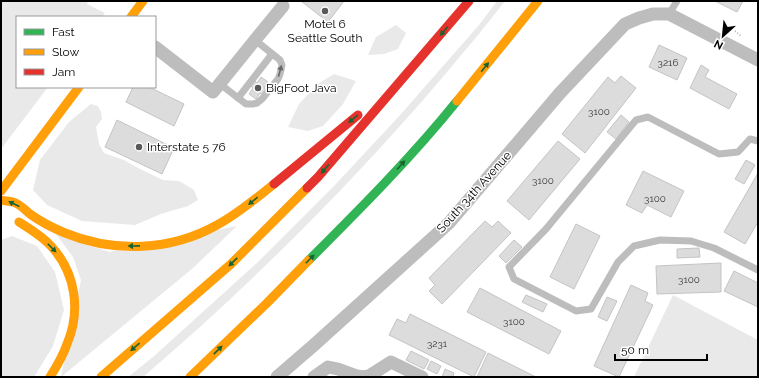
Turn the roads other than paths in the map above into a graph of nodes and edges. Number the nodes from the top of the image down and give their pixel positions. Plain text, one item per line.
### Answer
1 (143, 1) edge
2 (469, 1) edge
3 (538, 1) edge
4 (677, 1) edge
5 (283, 6) dead end
6 (669, 14) junction
7 (132, 16) edge
8 (255, 40) junction
9 (156, 49) edge
10 (272, 54) junction
11 (758, 60) edge
12 (405, 76) junction
13 (220, 84) junction
14 (78, 88) edge
15 (238, 98) junction
16 (758, 141) edge
17 (1, 191) edge
18 (1, 200) edge
19 (5, 210) edge
20 (758, 270) edge
21 (50, 377) edge
22 (101, 377) edge
23 (190, 377) edge
24 (277, 377) edge
25 (314, 377) edge
26 (422, 377) edge

1 - 7 main road
2 -> 12 main road
23 -> 3 main road
4 - 6 lane
5 - 8 street
6 - 11 street
6 - 24 street, South 34th Avenue
8 - 10 lane
8 - 13 street
9 - 13 street
10 - 15 lane
15 -> 10 lane
12 -> 18 main road
12 -> 22 main road
13 - 15 lane
14 - 17 main road
16 - 20 lane
19 -> 21 main road
25 - 26 street

